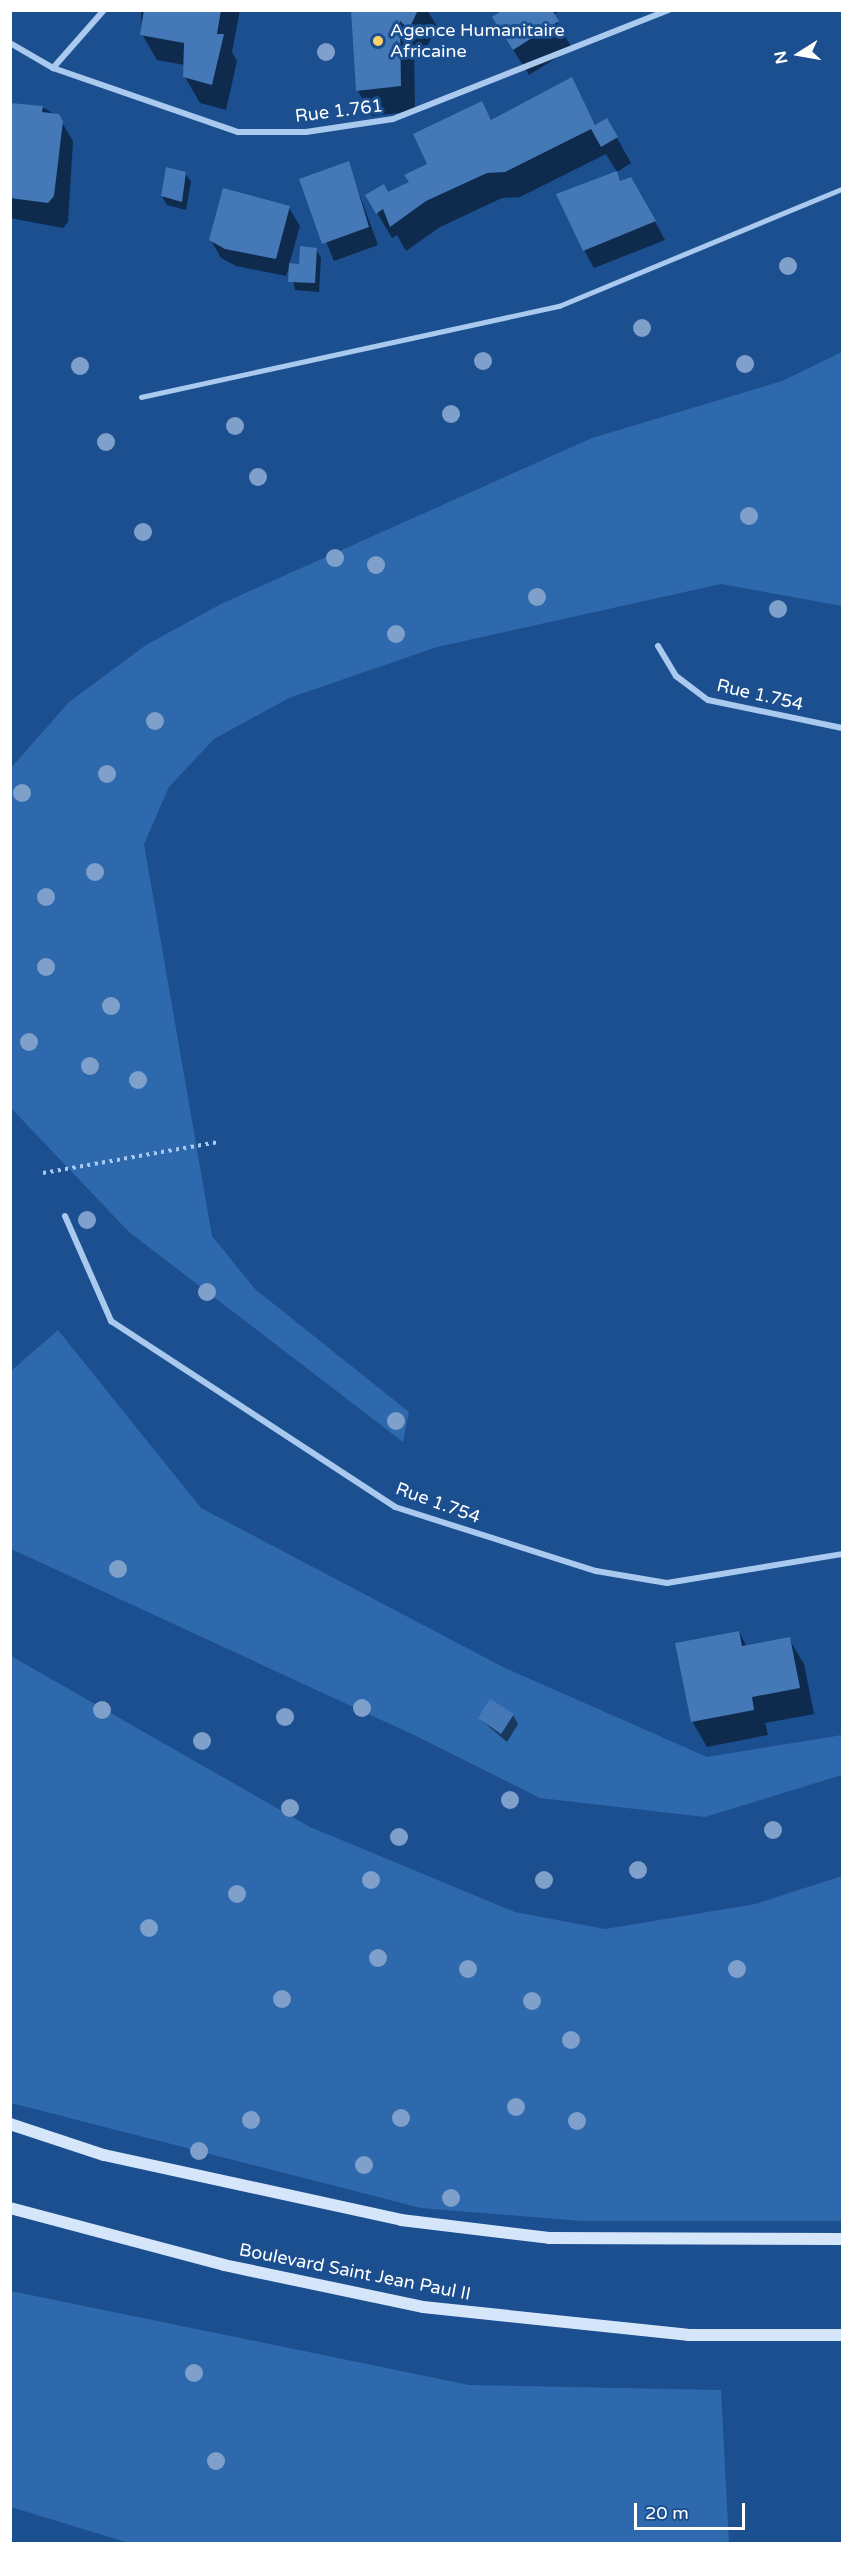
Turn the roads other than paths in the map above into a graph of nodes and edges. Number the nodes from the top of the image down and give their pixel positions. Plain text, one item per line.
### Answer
1 (105, 10) edge
2 (669, 10) edge
3 (10, 43) edge
4 (53, 68) junction
5 (843, 189) edge
6 (141, 397) dead end
7 (658, 646) dead end
8 (843, 728) edge
9 (65, 1216) dead end
10 (843, 1554) edge
11 (10, 2124) edge
12 (10, 2208) edge
13 (843, 2239) edge
14 (843, 2335) edge

1 - 4 street
2 - 4 street, Rue 1.761
3 - 4 street, Rue 1.761
5 - 6 lane
7 - 8 street, Rue 1.754
9 - 10 street, Rue 1.754
11 - 13 main road
12 - 14 main road, Boulevard Saint Jean Paul II

